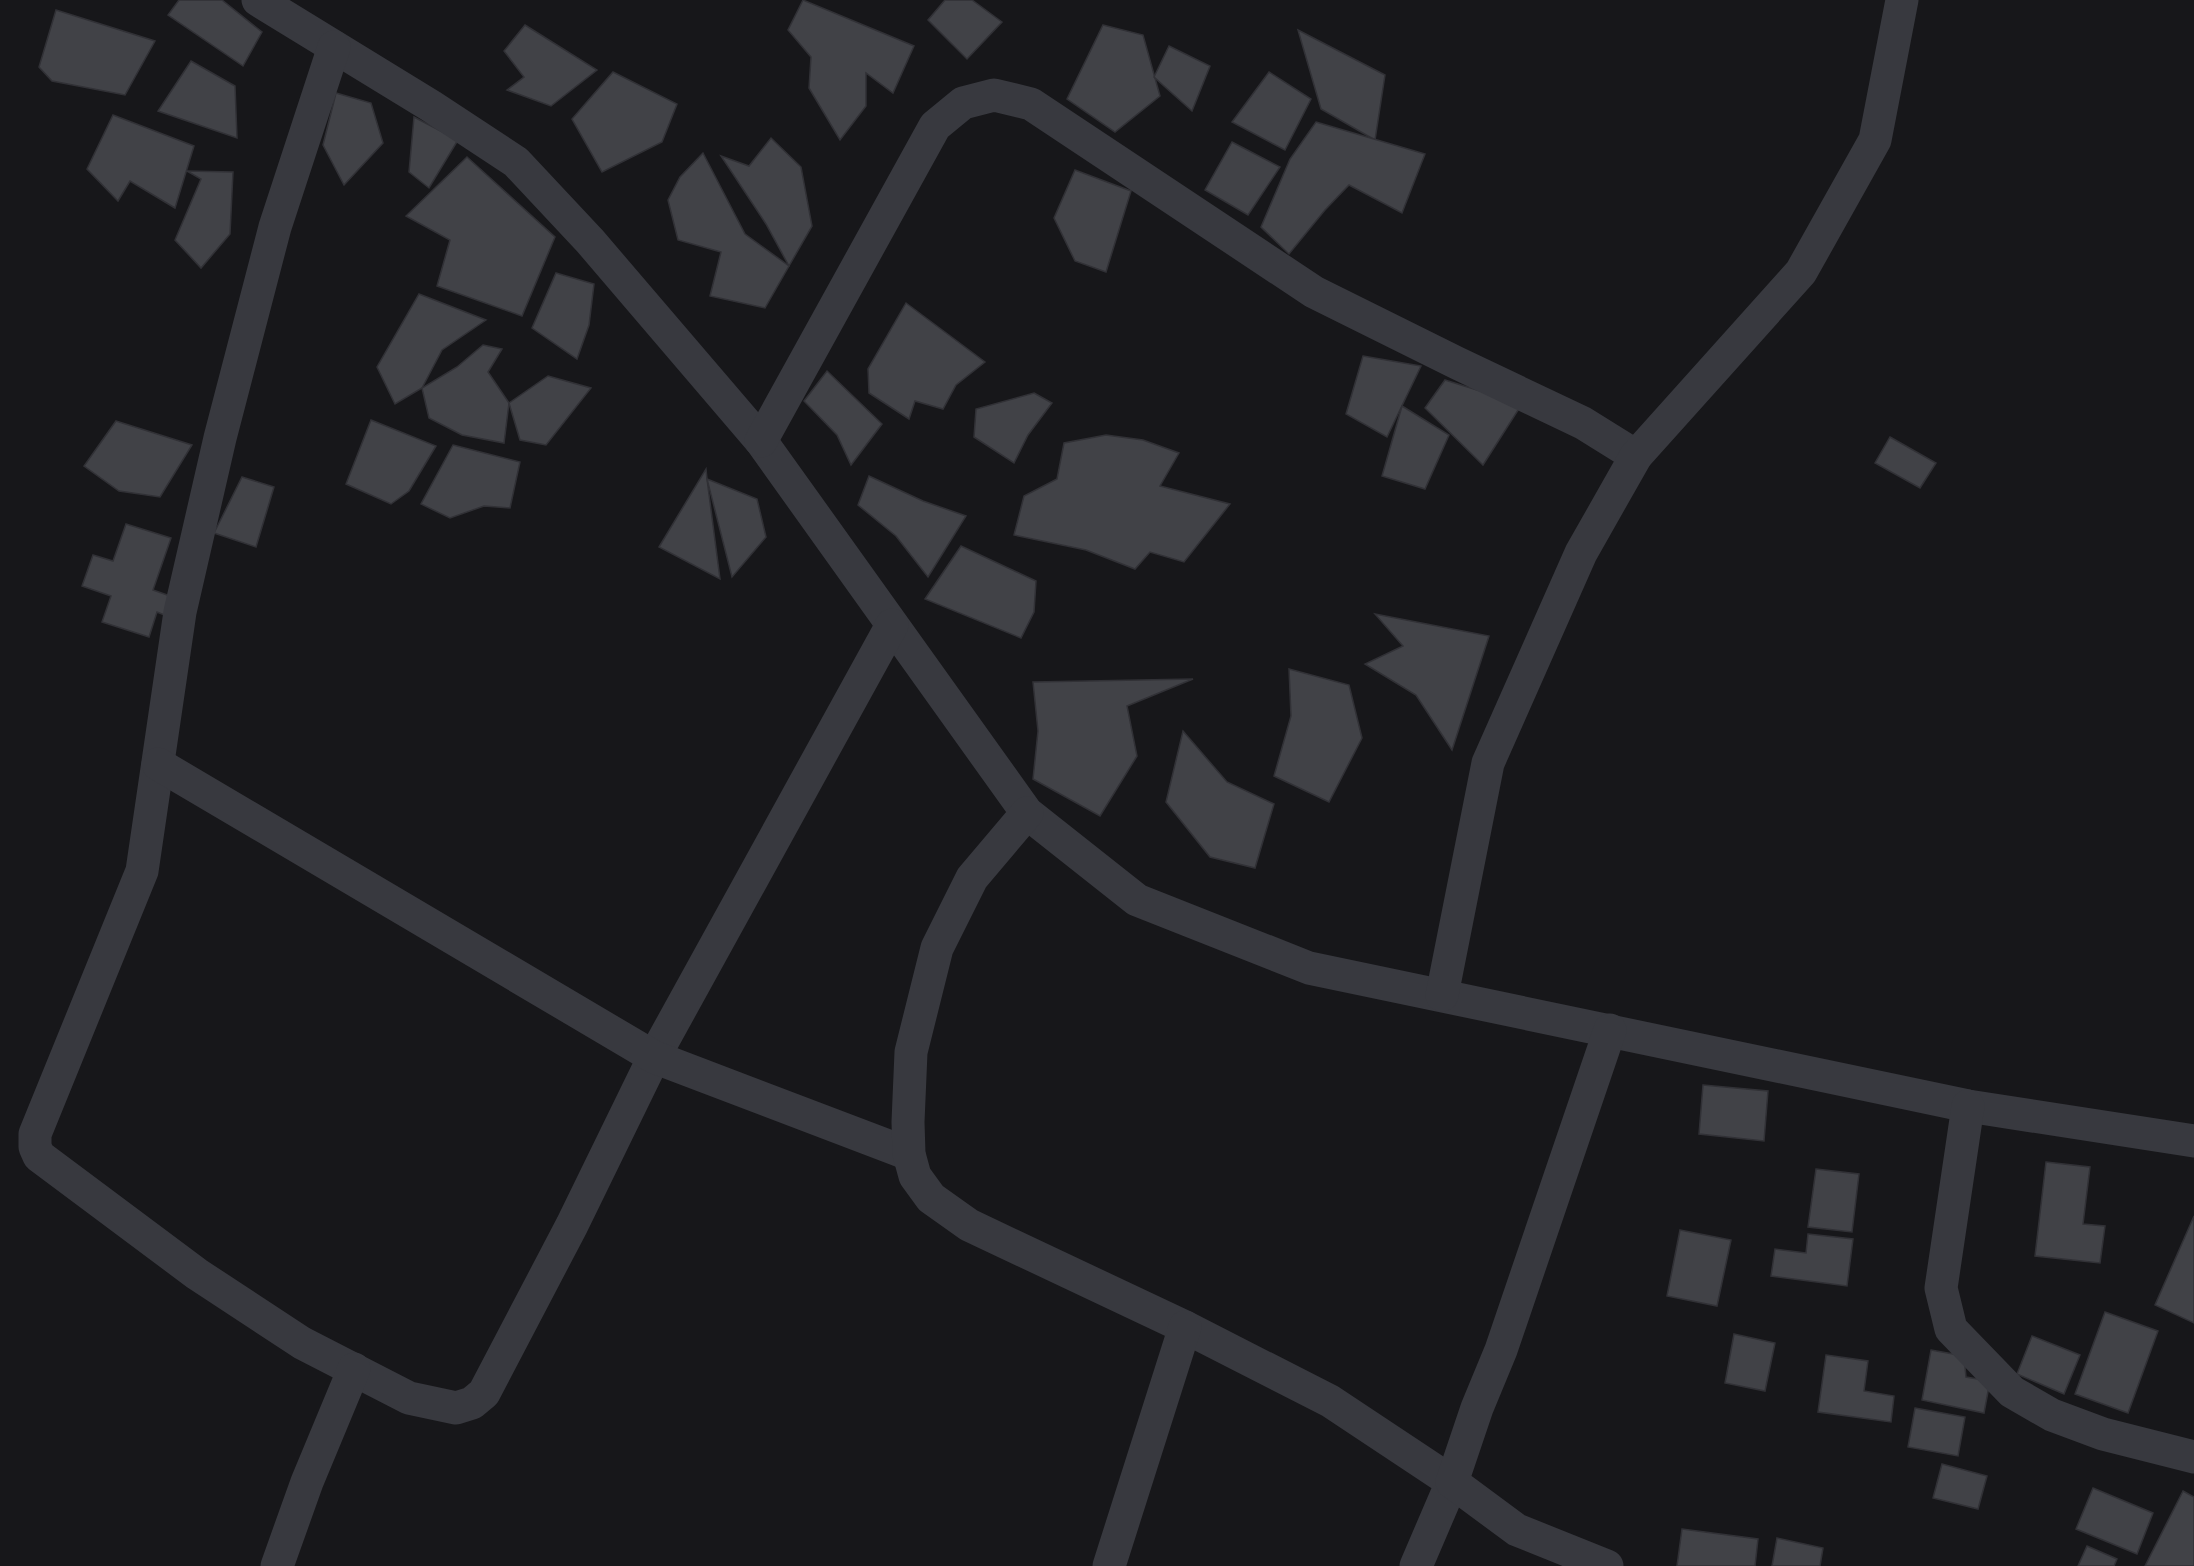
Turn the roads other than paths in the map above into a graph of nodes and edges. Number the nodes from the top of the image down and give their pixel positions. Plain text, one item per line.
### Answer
1 (258, 0) edge
2 (1902, 0) edge
3 (334, 47) junction
4 (761, 441) junction
5 (1636, 456) junction
6 (892, 625) junction
7 (158, 764) junction
8 (1027, 813) junction
9 (1442, 995) junction
10 (1610, 1030) junction
11 (654, 1057) junction
12 (1968, 1107) junction
13 (2194, 1142) edge
14 (909, 1154) junction
15 (1185, 1327) junction
16 (354, 1369) junction
17 (2194, 1457) edge
18 (1452, 1482) junction
19 (277, 1566) edge
20 (1109, 1566) edge
21 (1416, 1566) edge
22 (1607, 1566) edge

1 - 3 street
2 - 5 street
3 - 4 street
3 - 7 street
4 - 5 street
4 - 6 street
5 - 9 street
6 - 8 street
6 - 11 street
7 - 11 street
7 - 16 street
8 - 9 street
8 - 14 street
9 - 10 street
10 - 12 street
10 - 18 street
11 - 14 street
11 - 16 street
12 - 13 street
12 - 17 street
14 - 15 street
15 - 18 street
15 - 20 street
16 - 19 street
18 - 21 street
18 - 22 street

